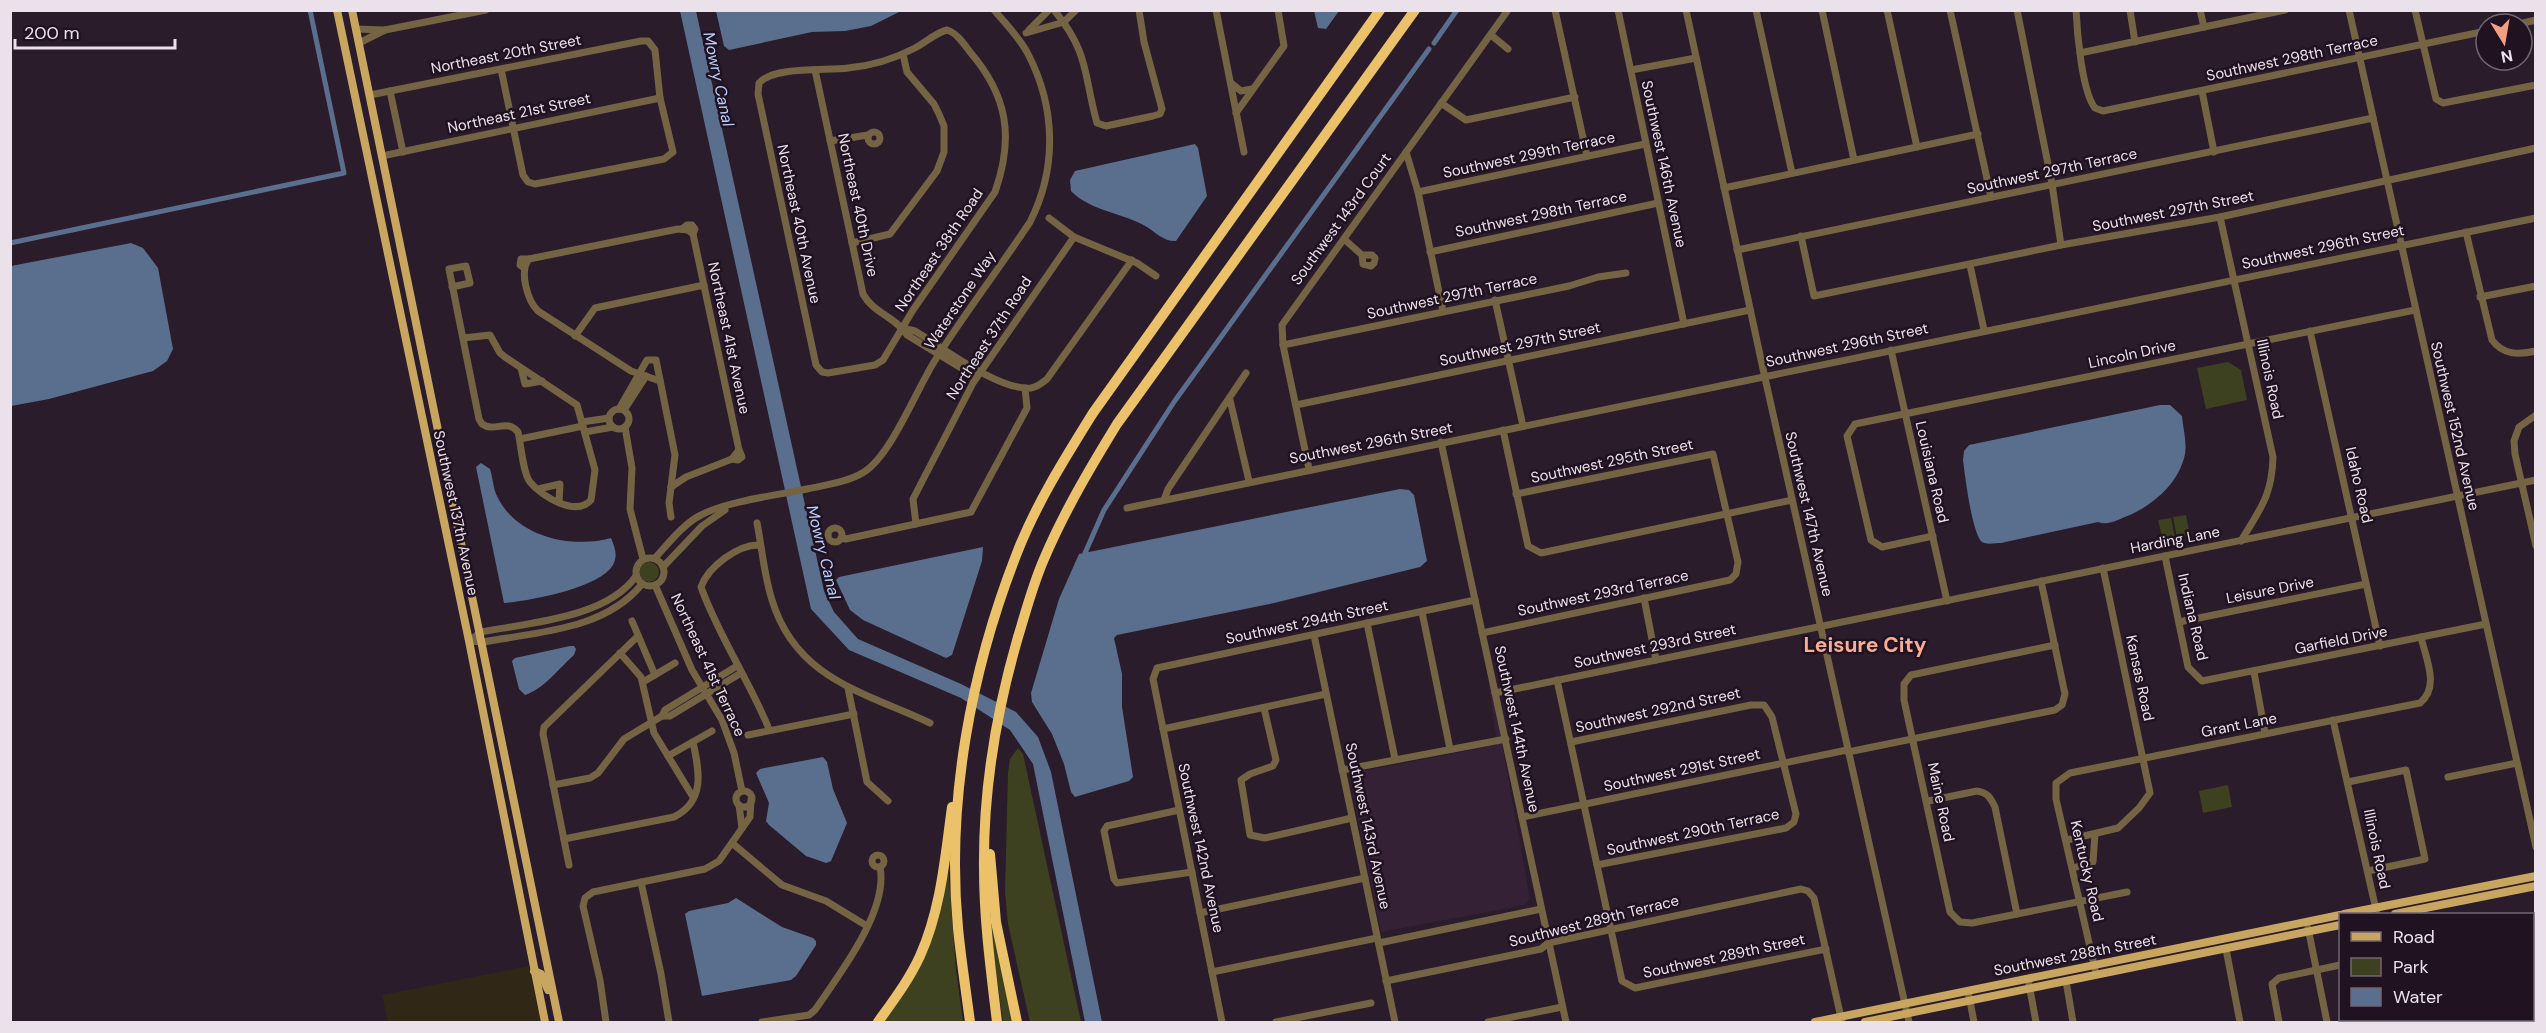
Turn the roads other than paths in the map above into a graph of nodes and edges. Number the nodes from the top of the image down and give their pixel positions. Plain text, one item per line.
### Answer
1 (352, 10) edge
2 (486, 10) edge
3 (994, 10) edge
4 (1049, 10) edge
5 (1054, 10) edge
6 (1076, 10) edge
7 (1139, 10) edge
8 (1216, 10) edge
9 (1278, 10) edge
10 (1380, 10) edge
11 (1415, 10) edge
12 (1508, 10) edge
13 (1555, 10) edge
14 (1618, 10) edge
15 (1686, 10) edge
16 (1756, 10) edge
17 (1822, 10) edge
18 (1887, 10) edge
19 (1950, 10) edge
20 (2017, 10) edge
21 (2076, 10) edge
22 (2130, 10) edge
23 (2200, 10) edge
24 (2285, 10) edge
25 (2349, 10) edge
26 (2415, 10) edge
27 (338, 12) edge
28 (1064, 22) junction
29 (2204, 27) junction
30 (356, 29) junction
31 (373, 33) junction
32 (1026, 33) junction
33 (2474, 33) edge
34 (1491, 35) junction
35 (1018, 40) junction
36 (2134, 42) junction
37 (359, 43) junction
38 (2423, 44) junction
39 (1508, 49) dead end
40 (2080, 52) junction
41 (903, 54) junction
42 (1696, 57) junction
43 (2360, 57) junction
44 (501, 69) junction
45 (815, 70) junction
46 (1631, 70) junction
47 (1230, 82) junction
48 (2535, 85) edge
49 (1254, 87) junction
50 (390, 91) junction
51 (2202, 91) junction
52 (370, 95) junction
53 (1575, 97) junction
54 (660, 98) junction
55 (1441, 103) junction
56 (1236, 112) junction
57 (2373, 118) junction
58 (514, 128) junction
59 (1978, 134) junction
60 (868, 135) dead end
61 (830, 141) junction
62 (1645, 144) junction
63 (1917, 147) junction
64 (2535, 148) edge
65 (403, 152) junction
66 (1244, 152) dead end
67 (1406, 152) junction
68 (2214, 152) junction
69 (382, 156) junction
70 (1587, 156) junction
71 (368, 158) junction
72 (1854, 160) junction
73 (1791, 173) junction
74 (2386, 181) junction
75 (2052, 184) junction
76 (1724, 188) junction
77 (1418, 192) junction
78 (1991, 197) junction
79 (1658, 203) junction
80 (2220, 217) junction
81 (1049, 218) dead end
82 (2535, 218) edge
83 (2466, 232) junction
84 (1801, 236) junction
85 (1074, 237) junction
86 (1344, 239) junction
87 (852, 243) junction
88 (2061, 245) junction
89 (2400, 245) junction
90 (1737, 250) junction
91 (1430, 252) junction
92 (1362, 255) dead end
93 (1132, 260) junction
94 (1970, 265) junction
95 (1626, 273) dead end
96 (1156, 276) dead end
97 (2234, 279) junction
98 (704, 285) junction
99 (2535, 286) edge
100 (452, 287) dead end
101 (2480, 297) junction
102 (1495, 300) junction
103 (1750, 310) junction
104 (2415, 310) junction
105 (1443, 311) junction
106 (1684, 324) junction
107 (903, 328) junction
108 (1984, 330) junction
109 (2310, 331) junction
110 (575, 336) junction
111 (463, 338) junction
112 (2248, 344) junction
113 (1283, 345) junction
114 (1891, 350) junction
115 (941, 351) junction
116 (2535, 351) edge
117 (1508, 361) junction
118 (521, 368) junction
119 (818, 369) joint
120 (980, 372) junction
121 (1246, 373) dead end
122 (643, 375) junction
123 (1764, 375) junction
124 (542, 381) junction
125 (660, 381) junction
126 (1025, 388) junction
127 (1230, 400) junction
128 (1296, 405) junction
129 (621, 409) junction
130 (1905, 414) junction
131 (2535, 415) edge
132 (609, 418) junction
133 (1523, 426) junction
134 (584, 427) junction
135 (613, 427) junction
136 (625, 427) junction
137 (1503, 430) junction
138 (520, 439) junction
139 (1441, 442) junction
140 (1309, 469) junction
141 (673, 470) junction
142 (686, 477) junction
143 (2535, 480) edge
144 (1249, 481) junction
145 (2521, 483) junction
146 (671, 487) junction
147 (538, 489) junction
148 (1516, 494) junction
149 (2457, 497) junction
150 (1164, 500) junction
151 (1792, 500) junction
152 (559, 502) junction
153 (732, 505) junction
154 (1127, 507) dead end
155 (1725, 514) junction
156 (671, 517) dead end
157 (2352, 518) junction
158 (757, 523) dead end
159 (916, 524) junction
160 (1933, 536) junction
161 (842, 538) dead end
162 (2241, 541) junction
163 (760, 545) junction
164 (2535, 546) edge
165 (2165, 556) junction
166 (655, 558) junction
167 (643, 559) junction
168 (663, 567) junction
169 (2103, 568) junction
170 (636, 576) junction
171 (2042, 581) junction
172 (642, 584) junction
173 (2366, 584) junction
174 (655, 585) junction
175 (1644, 598) junction
176 (1475, 600) junction
177 (1947, 601) junction
178 (1422, 612) junction
179 (632, 621) dead end
180 (2179, 622) junction
181 (1368, 623) junction
182 (2486, 624) junction
183 (1820, 626) junction
184 (481, 632) junction
185 (1482, 633) junction
186 (1314, 635) junction
187 (638, 636) junction
188 (2421, 638) junction
189 (469, 642) junction
190 (483, 642) junction
191 (2055, 645) junction
192 (2380, 646) junction
193 (620, 653) junction
194 (1656, 660) junction
195 (675, 663) dead end
196 (739, 670) junction
197 (2254, 672) junction
198 (655, 675) junction
199 (1153, 679) joint
200 (1557, 680) junction
201 (2202, 681) joint
202 (642, 682) junction
203 (849, 688) junction
204 (704, 691) junction
205 (1495, 693) junction
206 (1326, 694) junction
207 (1264, 708) junction
208 (854, 714) junction
209 (2333, 720) junction
210 (652, 723) junction
211 (930, 723) dead end
212 (968, 728) junction
213 (769, 729) junction
214 (1163, 729) junction
215 (712, 731) dead end
216 (2265, 733) junction
217 (748, 735) dead end
218 (1506, 739) junction
219 (1913, 739) junction
220 (693, 742) junction
221 (1571, 742) junction
222 (1450, 749) junction
223 (1847, 751) junction
224 (668, 756) junction
225 (2143, 758) junction
226 (1395, 759) junction
227 (1784, 763) junction
228 (2517, 763) junction
229 (1342, 770) junction
230 (2063, 777) joint
231 (2448, 777) dead end
232 (988, 780) junction
233 (2348, 782) junction
234 (553, 785) junction
235 (742, 791) junction
236 (693, 797) junction
237 (751, 800) junction
238 (888, 801) dead end
239 (1928, 801) junction
240 (515, 803) junction
241 (1584, 804) junction
242 (501, 805) junction
243 (739, 805) junction
244 (1179, 810) junction
245 (1522, 817) junction
246 (1352, 818) junction
247 (742, 828) junction
248 (2095, 834) junction
249 (564, 839) junction
250 (2067, 840) junction
251 (732, 843) junction
252 (2535, 847) edge
253 (569, 865) dead end
254 (1597, 865) junction
255 (880, 867) dead end
256 (2073, 868) junction
257 (1192, 872) junction
258 (2368, 872) junction
259 (2535, 876) edge
260 (1365, 878) junction
261 (641, 882) junction
262 (2535, 886) edge
263 (2127, 892) dead end
264 (2080, 901) junction
265 (1541, 909) junction
266 (2377, 911) edge
267 (1200, 913) junction
268 (2360, 913) edge
269 (2405, 913) edge
270 (2017, 914) junction
271 (2339, 916) edge
272 (2307, 922) junction
273 (2339, 925) edge
274 (867, 926) junction
275 (1610, 928) junction
276 (2309, 932) junction
277 (1378, 941) junction
278 (1548, 943) junction
279 (1826, 949) junction
280 (2226, 949) junction
281 (2339, 965) edge
282 (2094, 966) junction
283 (2317, 970) junction
284 (534, 971) junction
285 (1212, 972) junction
286 (2096, 975) junction
287 (2028, 979) junction
288 (1386, 981) junction
289 (2066, 981) junction
290 (2030, 989) junction
291 (1968, 991) junction
292 (1970, 1001) junction
293 (1371, 1003) dead end
294 (1906, 1004) junction
295 (1562, 1007) junction
296 (1908, 1018) edge
297 (1842, 1020) edge
298 (544, 1023) edge
299 (554, 1023) edge
300 (559, 1023) edge
301 (606, 1023) edge
302 (669, 1023) edge
303 (762, 1023) edge
304 (878, 1023) edge
305 (970, 1023) edge
306 (997, 1023) edge
307 (1017, 1023) edge
308 (1222, 1023) edge
309 (1276, 1023) edge
310 (1395, 1023) edge
311 (1488, 1023) edge
312 (1566, 1023) edge
313 (1815, 1023) edge
314 (1865, 1023) edge
315 (1974, 1023) edge
316 (2036, 1023) edge
317 (2073, 1023) edge
318 (2240, 1023) edge
319 (2279, 1023) edge
320 (2327, 1023) edge

1 - 27 main road
1 - 30 main road, Southwest 137th Avenue
2 - 31 street
3 - 35 street, Waterstone Way
4 - 32 street
5 - 28 street
6 - 28 street
7 - 28 street
8 - 47 street
9 - 49 street
10 - 212 highway
11 - 232 highway
12 - 34 street, Southwest 143rd Court
13 - 53 street
14 - 46 street, Southwest 146th Avenue
15 - 42 street, Southwest 147th Avenue
16 - 73 street
17 - 72 street
18 - 63 street
19 - 59 street
20 - 75 street
21 - 40 street
22 - 36 street
23 - 29 street
24 - 29 street
25 - 43 street, Southwest 152nd Avenue
26 - 38 street
27 - 71 main road, Southwest 137th Avenue
28 - 32 street
29 - 36 street
30 - 31 street
30 - 37 main road, Southwest 137th Avenue
31 - 37 street
32 - 35 street
33 - 38 street, Southwest 298th Terrace
34 - 39 street
34 - 55 street, Southwest 143rd Court
35 - 115 street, Waterstone Way
36 - 40 street
37 - 52 main road, Southwest 137th Avenue
38 - 43 street, Southwest 298th Terrace
38 - 48 street
40 - 51 street, Southwest 298th Terrace
41 - 45 street
41 - 87 street
41 - 107 street, Northeast 38th Road
42 - 46 street
42 - 76 street, Southwest 147th Avenue
43 - 51 street, Southwest 298th Terrace
43 - 57 street, Southwest 152nd Avenue
44 - 50 street, Northeast 20th Street
44 - 54 street, Northeast 20th Street
44 - 58 street
45 - 61 street, Northeast 40th Drive
45 - 119 street, Northeast 40th Avenue
46 - 62 street, Southwest 146th Avenue
47 - 49 street
47 - 56 street
49 - 56 street
50 - 52 street, Northeast 20th Street
50 - 65 street
51 - 68 street
52 - 69 main road, Southwest 137th Avenue
53 - 55 street
53 - 70 street
54 - 58 street, Northeast 21st Street
54 - 58 street
55 - 67 street, Southwest 143rd Court
56 - 66 street
57 - 68 street, Southwest 297th Terrace
57 - 74 street, Southwest 152nd Avenue
58 - 65 street, Northeast 21st Street
59 - 63 street
59 - 78 street
60 - 61 street
61 - 87 street, Northeast 40th Drive
62 - 70 street, Southwest 299th Terrace
62 - 79 street, Southwest 146th Avenue
63 - 72 street
64 - 74 street, Southwest 297th Street
65 - 69 street, Northeast 21st Street
67 - 77 street
67 - 86 street, Southwest 143rd Court
68 - 75 street, Southwest 297th Terrace
69 - 71 main road
69 - 184 main road, Southwest 137th Avenue
70 - 77 street, Southwest 299th Terrace
71 - 189 main road, Southwest 137th Avenue
72 - 73 street
73 - 76 street
74 - 80 street, Southwest 297th Street
74 - 89 street, Southwest 152nd Avenue
75 - 78 street, Southwest 297th Terrace
75 - 88 street
76 - 90 street, Southwest 147th Avenue
77 - 91 street
78 - 84 street, Southwest 297th Terrace
79 - 91 street, Southwest 298th Terrace
79 - 106 street, Southwest 146th Avenue
80 - 88 street, Southwest 297th Street
80 - 97 street, Illinois Road
81 - 85 street
82 - 83 street, Southwest 296th Street
83 - 89 street, Southwest 296th Street
83 - 101 street
84 - 90 street, Southwest 297th Terrace
84 - 94 street, Southwest 297th Street
85 - 93 street
85 - 120 street, Northeast 37th Road
86 - 92 street
86 - 113 street, Southwest 143rd Court
87 - 107 street, Northeast 40th Drive
88 - 94 street, Southwest 297th Street
89 - 97 street, Southwest 296th Street
89 - 104 street, Southwest 152nd Avenue
90 - 103 street, Southwest 147th Avenue
91 - 105 street
93 - 96 street
93 - 126 street
94 - 108 street
95 - 102 street, Southwest 297th Terrace
97 - 108 street, Southwest 296th Street
97 - 112 street, Illinois Road
98 - 110 street
98 - 110 street, Northeast 41st Avenue
98 - 142 street, Northeast 41st Avenue
99 - 101 street
100 - 111 street
101 - 116 street
102 - 105 street, Southwest 297th Terrace
102 - 117 street
103 - 106 street, Southwest 297th Street
103 - 123 street, Southwest 147th Avenue
104 - 109 street, Lincoln Drive
104 - 149 street, Southwest 152nd Avenue
105 - 113 street, Southwest 297th Terrace
106 - 117 street, Southwest 297th Street
107 - 115 street, Northeast 40th Drive
107 - 119 street, Northeast 38th Road
108 - 114 street, Southwest 296th Street
109 - 112 street, Lincoln Drive
109 - 157 street, Idaho Road
110 - 122 street
111 - 118 street
111 - 138 street
112 - 130 street, Lincoln Drive
112 - 162 street, Illinois Road
113 - 128 street, Southwest 143rd Court
114 - 123 street, Southwest 296th Street
114 - 130 street, Louisiana Road
115 - 120 street, Northeast 40th Drive
115 - 153 street, Waterstone Way
117 - 128 street, Southwest 297th Street
117 - 133 street
118 - 124 street
118 - 124 street
120 - 126 street, Northeast 40th Drive
120 - 159 street, Northeast 37th Road
121 - 127 street
122 - 125 street
122 - 125 street
122 - 129 street
123 - 133 street, Southwest 296th Street
123 - 151 street, Southwest 147th Avenue
124 - 134 street
125 - 141 street
126 - 159 street
127 - 144 street
127 - 150 street
128 - 140 street, Southwest 143rd Court
129 - 132 street
129 - 136 street
130 - 160 street, Louisiana Road
130 - 160 street, Lincoln Drive
131 - 145 street
132 - 134 street
132 - 135 street
133 - 137 street, Southwest 296th Street
134 - 135 street
134 - 138 street
134 - 152 street
135 - 136 street
136 - 167 street
137 - 139 street, Southwest 296th Street
137 - 148 street
138 - 147 street
139 - 140 street, Southwest 296th Street
139 - 176 street, Southwest 144th Avenue
140 - 144 street, Southwest 296th Street
141 - 142 street
141 - 146 street
142 - 146 street
143 - 145 street, Harding Lane
144 - 150 street, Southwest 296th Street
145 - 149 street, Harding Lane
145 - 164 street
146 - 156 street
147 - 152 street
147 - 152 street
148 - 155 street
148 - 155 street, Southwest 295th Street
149 - 157 street, Harding Lane
149 - 182 street, Southwest 152nd Avenue
150 - 154 street, Southwest 296th Street
151 - 155 street
151 - 183 street, Southwest 147th Avenue
153 - 166 street, Waterstone Way
153 - 168 street, Waterstone Way
155 - 175 street, Southwest 293rd Terrace
157 - 162 street, Harding Lane
157 - 173 street, Idaho Road
158 - 163 street
159 - 161 street
160 - 177 street, Louisiana Road
162 - 165 street, Harding Lane
163 - 196 street, Northeast 41st Terrace
163 - 203 street
165 - 169 street, Harding Lane
165 - 180 street, Indiana Road
166 - 167 street
166 - 168 street
167 - 170 street
168 - 174 street
169 - 171 street, Harding Lane
169 - 225 street, Kansas Road
170 - 172 street
170 - 184 street
171 - 177 street, Harding Lane
171 - 191 street
172 - 174 street
172 - 190 street
173 - 180 street, Leisure Drive
173 - 192 street, Idaho Road
174 - 204 street, Northeast 41st Terrace
175 - 185 street, Southwest 293rd Terrace
175 - 194 street
176 - 178 street, Southwest 294th Street
176 - 185 street, Southwest 144th Avenue
177 - 183 street, Harding Lane
178 - 181 street, Southwest 294th Street
178 - 222 street
179 - 187 street
180 - 201 street, Indiana Road
181 - 186 street, Southwest 294th Street
181 - 226 street
182 - 188 street, Garfield Drive
182 - 228 street, Southwest 152nd Avenue
183 - 194 street, Southwest 293rd Street
183 - 223 street, Southwest 147th Avenue
184 - 189 street
184 - 190 main road, Southwest 137th Avenue
185 - 205 street, Southwest 144th Avenue
186 - 199 street, Southwest 294th Street
186 - 206 street, Southwest 143rd Avenue
187 - 193 street
187 - 198 street
188 - 192 street, Garfield Drive
188 - 209 street, Grant Lane
189 - 190 street
189 - 242 main road, Southwest 137th Avenue
190 - 240 main road, Southwest 137th Avenue
191 - 219 street, Maine Road
191 - 219 street
192 - 197 street, Garfield Drive
193 - 202 street
193 - 234 street
194 - 200 street, Southwest 293rd Street
195 - 198 street
196 - 204 street
196 - 213 street, Northeast 41st Terrace
197 - 201 street, Garfield Drive
197 - 216 street
198 - 202 street
199 - 214 street, Southwest 142nd Avenue
200 - 205 street, Southwest 293rd Street
200 - 221 street
202 - 210 street
203 - 208 street
203 - 211 street
204 - 210 street
204 - 235 street, Northeast 41st Terrace
205 - 218 street, Southwest 144th Avenue
206 - 207 street
206 - 229 street, Southwest 143rd Avenue
207 - 214 street
207 - 246 street
208 - 213 street
208 - 238 street
209 - 216 street, Grant Lane
209 - 233 street, Illinois Road
210 - 224 street
210 - 234 street
212 - 304 highway
212 - 305 highway
213 - 217 street
214 - 244 street, Southwest 142nd Avenue
215 - 220 street
216 - 225 street, Grant Lane
218 - 222 street
218 - 245 street, Southwest 144th Avenue
219 - 223 street
219 - 239 street, Maine Road
220 - 224 street
220 - 236 street
221 - 227 street, Southwest 292nd Street
221 - 241 street
222 - 226 street
223 - 227 street, Southwest 291st Street
223 - 294 street, Southwest 147th Avenue
224 - 236 street
225 - 230 street, Grant Lane
225 - 248 street, Kansas Road
226 - 229 street
227 - 241 street, Southwest 291st Street
227 - 254 street, Southwest 290th Terrace
228 - 231 street
228 - 252 street, Southwest 152nd Avenue
229 - 246 street, Southwest 143rd Avenue
230 - 250 street, Kentucky Road
232 - 306 highway
232 - 307 highway
233 - 258 street, Illinois Road
233 - 258 street
234 - 249 street
235 - 237 street
235 - 243 street
236 - 249 street
237 - 243 street
237 - 247 street
239 - 270 street
239 - 270 street, Maine Road
240 - 242 main road
240 - 300 main road, Southwest 137th Avenue
241 - 245 street, Southwest 291st Street
241 - 254 street
242 - 284 main road, Southwest 137th Avenue
243 - 247 street
244 - 257 street, Southwest 142nd Avenue
244 - 257 street
245 - 265 street, Southwest 144th Avenue
246 - 260 street, Southwest 143rd Avenue
247 - 251 street
248 - 250 street
248 - 256 street
249 - 253 street
250 - 256 street, Kentucky Road
251 - 261 street
251 - 274 street
254 - 275 street
255 - 274 street
256 - 264 street, Kentucky Road
257 - 267 street, Southwest 142nd Avenue
258 - 266 street, Illinois Road
259 - 266 main road, Southwest 288th Street
260 - 267 street
260 - 277 street, Southwest 143rd Avenue
261 - 301 street
261 - 302 street
262 - 269 main road
263 - 264 street
264 - 270 street
264 - 282 street, Kentucky Road
265 - 277 street
265 - 278 street, Southwest 144th Avenue
266 - 268 main road, Southwest 288th Street
267 - 285 street, Southwest 142nd Avenue
271 - 272 main road, Southwest 288th Street
272 - 276 street
272 - 282 main road, Southwest 288th Street
273 - 276 main road, Southwest 288th Street
274 - 303 street
275 - 278 street, Southwest 289th Terrace
275 - 279 street, Southwest 289th Terrace
275 - 279 street, Southwest 289th Street
276 - 280 main road, Southwest 288th Street
276 - 283 street
277 - 285 street
277 - 288 street, Southwest 143rd Avenue
278 - 288 street, Southwest 289th Terrace
278 - 295 street, Southwest 144th Avenue
279 - 297 street
280 - 286 main road, Southwest 288th Street
280 - 318 street
281 - 283 street
282 - 286 street, Kentucky Road
282 - 287 main road, Southwest 288th Street
283 - 319 street
283 - 320 street
284 - 298 main road, Southwest 137th Avenue
284 - 299 main road
285 - 308 street, Southwest 142nd Avenue
286 - 289 main road, Southwest 288th Street
287 - 290 street
287 - 291 main road, Southwest 288th Street
288 - 310 street, Southwest 143rd Avenue
289 - 290 main road, Southwest 288th Street
289 - 317 street
290 - 292 main road, Southwest 288th Street
290 - 316 street
291 - 292 street
291 - 294 main road, Southwest 288th Street
292 - 296 main road, Southwest 288th Street
292 - 315 street
293 - 309 street
294 - 296 street, Southwest 147th Avenue
294 - 297 main road, Southwest 288th Street
295 - 311 street
295 - 312 street, Southwest 144th Avenue
296 - 314 main road, Southwest 288th Street
297 - 313 main road, Southwest 288th Street

